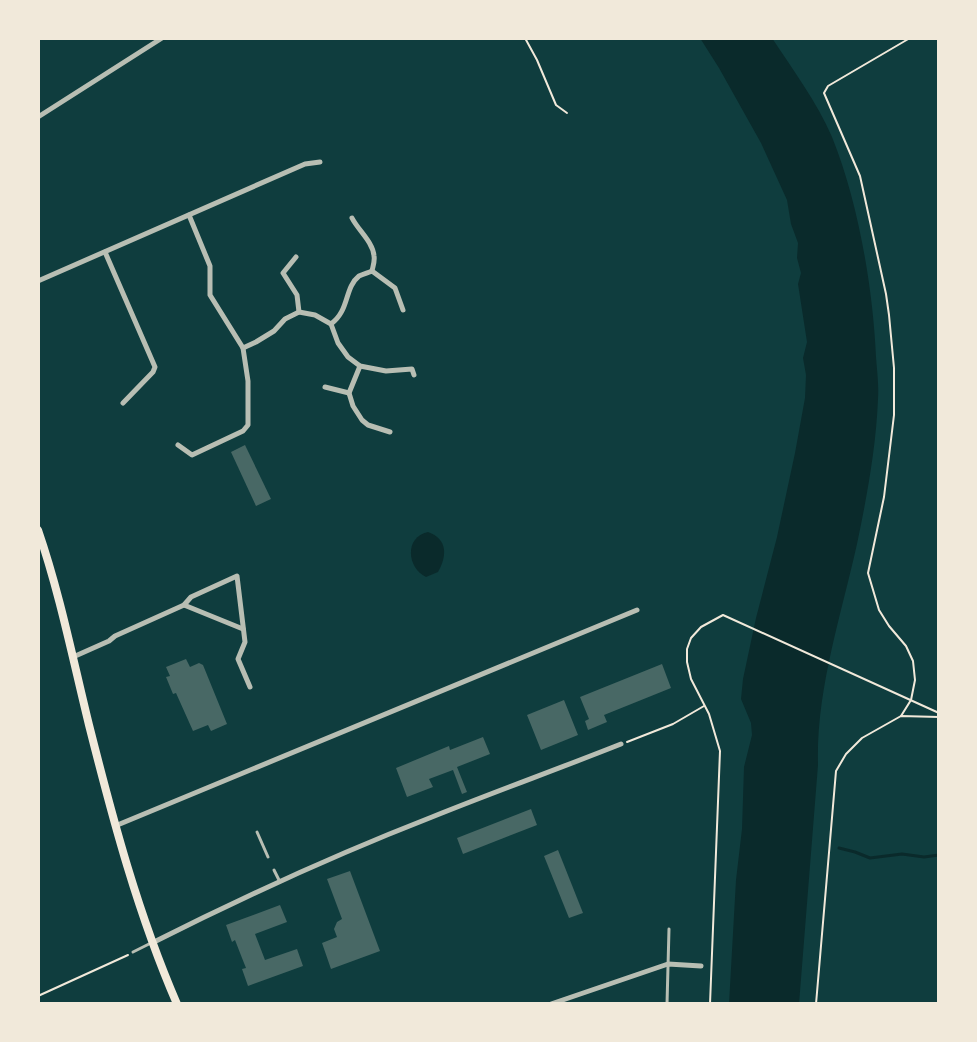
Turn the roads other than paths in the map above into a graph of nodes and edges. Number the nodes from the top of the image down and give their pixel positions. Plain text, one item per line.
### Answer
1 (162, 38) edge
2 (38, 117) edge
3 (320, 162) dead end
4 (189, 215) junction
5 (352, 218) dead end
6 (105, 252) junction
7 (296, 257) dead end
8 (372, 271) junction
9 (38, 281) edge
10 (403, 310) dead end
11 (299, 312) junction
12 (331, 324) junction
13 (243, 348) junction
14 (360, 366) junction
15 (414, 375) dead end
16 (325, 387) dead end
17 (349, 393) junction
18 (123, 403) dead end
19 (390, 432) dead end
20 (178, 445) dead end
21 (38, 530) edge
22 (184, 605) junction
23 (637, 610) dead end
24 (243, 629) junction
25 (73, 657) junction
26 (250, 687) dead end
27 (621, 744) road end
28 (115, 826) junction
29 (257, 832) dead end
30 (268, 857) dead end
31 (274, 870) dead end
32 (280, 882) junction
33 (669, 929) dead end
34 (152, 943) junction
35 (133, 952) road end
36 (668, 964) junction
37 (701, 966) dead end
38 (177, 1004) edge
39 (551, 1004) edge
40 (667, 1004) edge

1 - 2 street
3 - 4 street
4 - 6 street
4 - 13 street
5 - 8 street
6 - 9 street
6 - 18 street
7 - 11 street
8 - 10 street
8 - 12 street
11 - 12 street
11 - 13 street
12 - 14 street
13 - 20 street
14 - 15 street
14 - 17 street
16 - 17 street
17 - 19 street
21 - 25 main road
22 - 24 street
22 - 24 street
22 - 25 street
23 - 28 street
24 - 26 street
25 - 28 main road
27 - 32 street
28 - 34 main road
29 - 30 lane
31 - 32 lane
32 - 34 street
33 - 36 lane
34 - 35 lane
34 - 38 main road
36 - 37 street
36 - 39 street
36 - 40 lane

